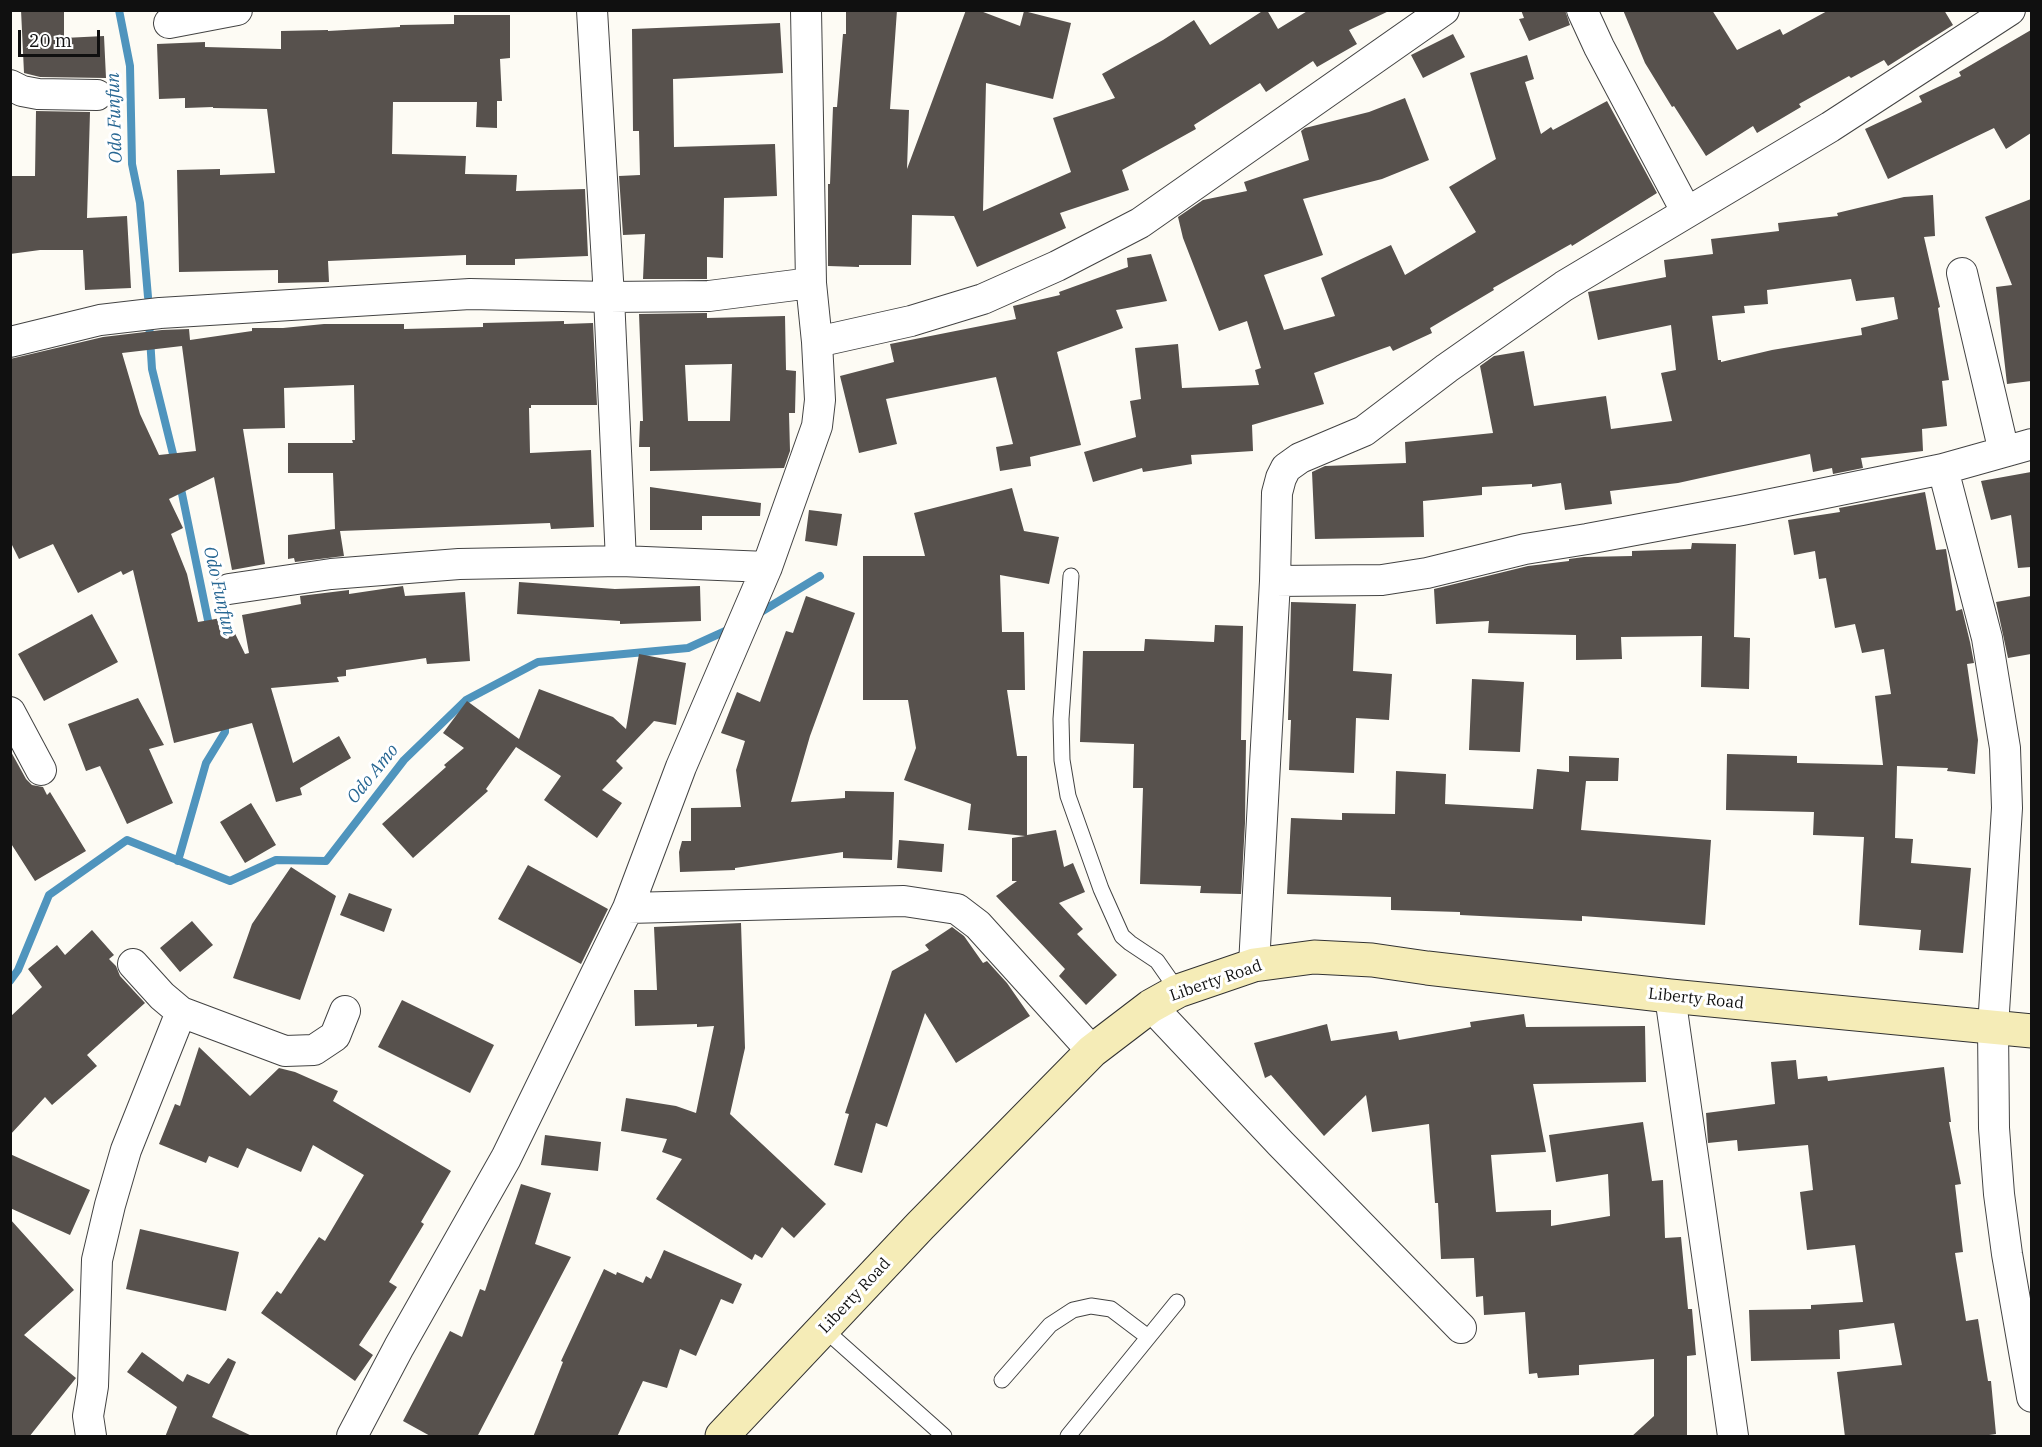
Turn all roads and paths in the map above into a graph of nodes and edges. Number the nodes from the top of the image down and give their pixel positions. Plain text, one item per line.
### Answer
1 (237, 10) edge
2 (592, 10) edge
3 (806, 10) edge
4 (1444, 10) edge
5 (1582, 10) edge
6 (2010, 10) edge
7 (169, 23) dead end
8 (10, 85) edge
9 (97, 95) dead end
10 (1686, 211) junction
11 (1962, 273) dead end
12 (810, 283) junction
13 (609, 297) junction
14 (10, 342) edge
15 (817, 342) junction
16 (2018, 448) edge
17 (1943, 469) junction
18 (621, 561) junction
19 (768, 567) junction
20 (1071, 576) dead end
21 (1275, 581) junction
22 (229, 589) dead end
23 (10, 712) edge
24 (41, 770) dead end
25 (628, 908) junction
26 (133, 964) dead end
27 (1254, 965) junction
28 (1670, 996) junction
29 (1164, 999) junction
30 (345, 1011) dead end
31 (181, 1012) junction
32 (1993, 1027) junction
33 (2031, 1031) edge
34 (1092, 1051) junction
35 (1177, 1302) dead end
36 (1461, 1328) dead end
37 (824, 1329) junction
38 (1148, 1337) junction
39 (1002, 1380) dead end
40 (2031, 1397) edge
41 (91, 1437) edge
42 (352, 1437) edge
43 (722, 1437) edge
44 (944, 1437) edge
45 (1068, 1437) edge
46 (1732, 1437) edge

1 - 7 street
2 - 13 street
3 - 12 street
4 - 15 street
5 - 10 street
6 - 10 street
8 - 9 street
10 - 21 street
11 - 16 street
12 - 13 street
12 - 15 street
13 - 14 street
13 - 18 street
15 - 19 street
16 - 17 street
17 - 21 street
17 - 32 street
18 - 19 street
18 - 22 street
19 - 25 street
20 - 29 lane
21 - 27 street
23 - 24 street
25 - 34 street
25 - 42 street
26 - 31 street
27 - 28 street, Liberty Road
27 - 29 street, Liberty Road
28 - 32 street, Liberty Road
28 - 46 street
29 - 34 street, Liberty Road
29 - 36 street
30 - 31 street
31 - 41 street
32 - 33 street, Liberty Road
32 - 40 street
34 - 37 street, Liberty Road
35 - 38 lane
37 - 43 street, Liberty Road
37 - 44 lane
38 - 39 lane
38 - 45 lane

